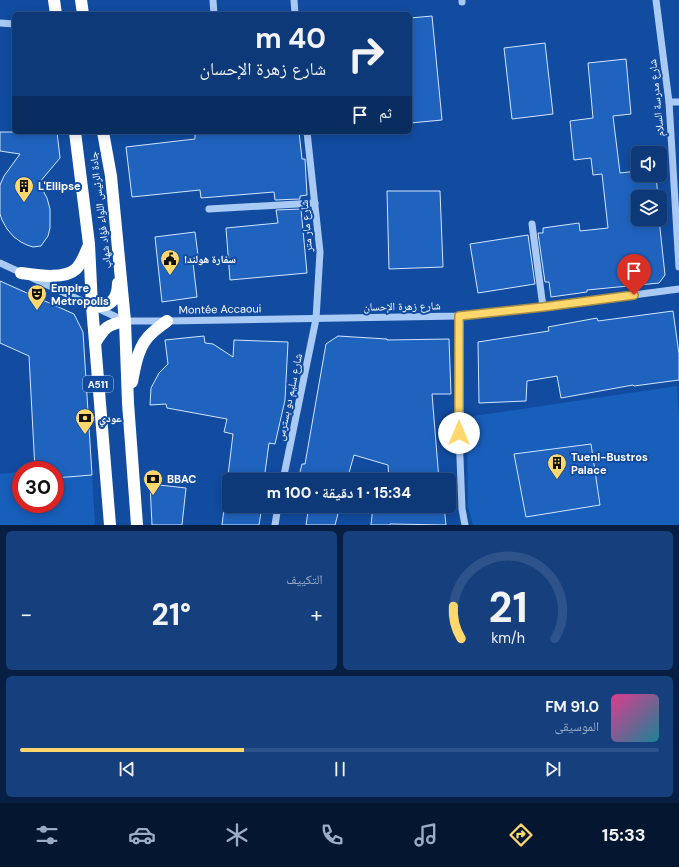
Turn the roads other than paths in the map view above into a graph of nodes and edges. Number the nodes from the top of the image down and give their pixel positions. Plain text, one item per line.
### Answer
1 (54, 0) edge
2 (81, 0) edge
3 (213, 0) edge
4 (294, 0) edge
5 (656, 0) edge
6 (56, 12) edge
7 (83, 12) edge
8 (214, 12) edge
9 (296, 12) edge
10 (0, 23) edge
11 (12, 24) edge
12 (669, 102) junction
13 (679, 102) edge
14 (75, 134) edge
15 (104, 134) edge
16 (307, 134) edge
17 (315, 203) junction
18 (209, 209) dead end
19 (532, 224) dead end
20 (89, 244) junction
21 (119, 262) junction
22 (0, 263) edge
23 (679, 267) edge
24 (21, 273) junction
25 (679, 289) edge
26 (92, 306) junction
27 (543, 307) junction
28 (459, 316) junction
29 (316, 319) junction
30 (125, 321) junction
31 (167, 321) junction
32 (95, 343) junction
33 (128, 403) junction
34 (285, 473) edge
35 (277, 513) edge
36 (110, 525) edge
37 (137, 525) edge
38 (275, 525) edge
39 (465, 525) edge

1 - 6 highway
2 - 7 highway
3 - 8 street
4 - 9 street
5 - 12 street, شارع مدرسة السلام
10 - 11 street
12 - 13 street
12 - 23 street, شارع مدرسة السلام
14 - 20 highway, جادة الرئيس اللواء فؤاد شهاب / A511
15 - 21 highway, جادة الرئيس اللواء فؤاد شهاب / A511
16 - 17 street, شارع مار متر
17 - 18 street
17 - 29 street, شارع مار متر
19 - 27 street
20 - 24 highway
20 - 26 highway, جادة الرئيس اللواء فؤاد شهاب / A511
21 - 26 highway
21 - 30 highway, جادة الرئيس اللواء فؤاد شهاب / A511
22 - 24 street
24 - 26 street
25 - 27 street, شارع زهرة الإحسان
26 - 30 street
26 - 32 highway, جادة الرئيس اللواء فؤاد شهاب / A511
27 - 28 street, شارع زهرة الإحسان
28 - 29 street, شارع زهرة الإحسان
28 - 39 street
29 - 31 street, Montée Accaoui
29 - 34 street, شارع سليم دو بسترس
30 - 31 street, Montée Accaoui
30 - 32 highway
30 - 33 highway, جادة الرئيس اللواء فؤاد شهاب / A511
31 - 33 highway
32 - 36 highway, جادة الرئيس اللواء فؤاد شهاب / A511
33 - 37 highway, جادة الرئيس اللواء فؤاد شهاب / A511
35 - 38 street

